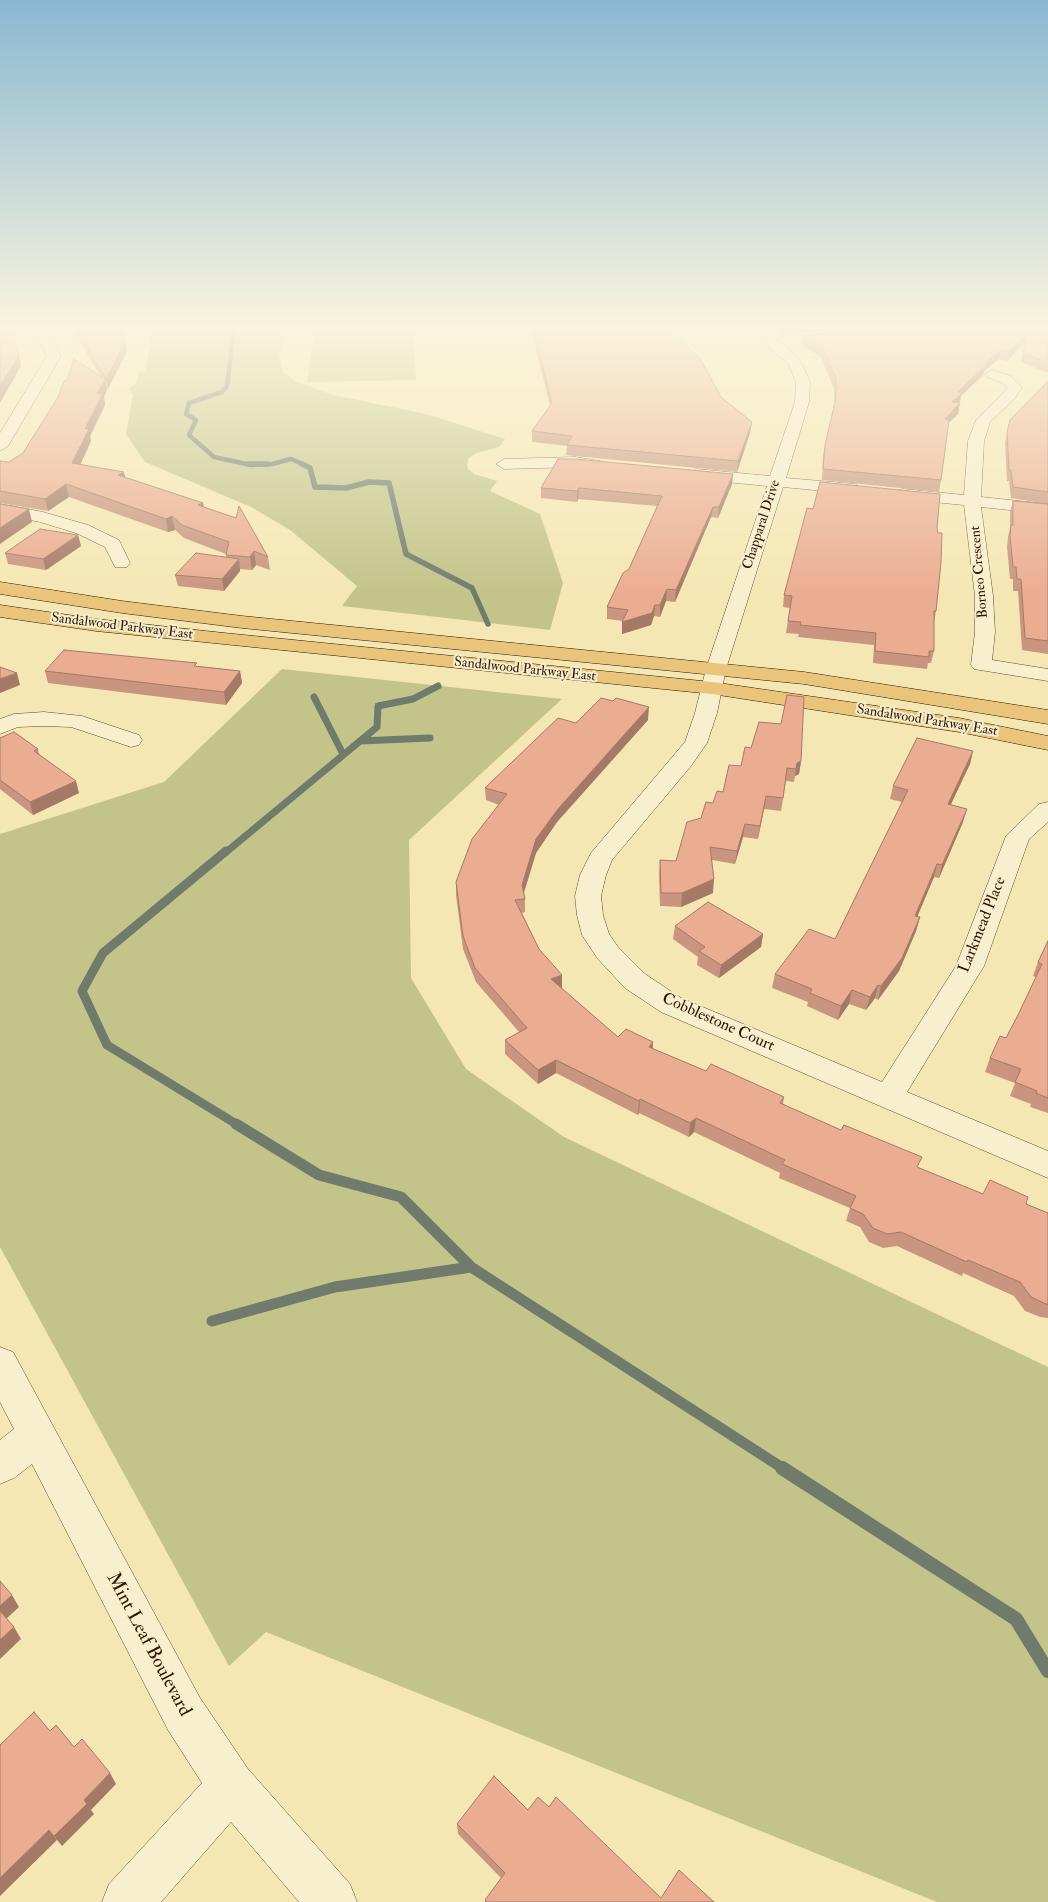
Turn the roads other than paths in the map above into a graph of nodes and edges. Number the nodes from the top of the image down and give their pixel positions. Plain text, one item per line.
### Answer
1 (16, 418) edge
2 (797, 418) edge
3 (985, 418) edge
4 (0, 446) edge
5 (504, 464) dead end
6 (613, 466) edge
7 (680, 472) edge
8 (777, 482) junction
9 (972, 501) junction
10 (1048, 509) edge
11 (0, 510) edge
12 (121, 563) dead end
13 (0, 588) edge
14 (0, 611) edge
15 (1048, 675) edge
16 (714, 679) junction
17 (1048, 718) edge
18 (0, 727) edge
19 (131, 740) dead end
20 (1048, 743) edge
21 (1048, 809) edge
22 (889, 1096) junction
23 (1048, 1165) edge
24 (0, 1364) edge
25 (37, 1435) junction
26 (0, 1465) edge
27 (231, 1786) junction
28 (128, 1902) edge
29 (332, 1902) edge

1 - 4 street
2 - 8 street, Chapparal Drive
3 - 9 street
5 - 6 street
7 - 8 street
8 - 9 street
8 - 16 street, Chapparal Drive
9 - 10 street
9 - 15 street, Borneo Crescent
11 - 12 street
13 - 16 main road, Sandalwood Parkway East
14 - 16 main road, Sandalwood Parkway East
16 - 17 main road, Sandalwood Parkway East
16 - 20 main road, Sandalwood Parkway East
16 - 22 street, Cobblestone Court
18 - 19 street
21 - 22 street, Larkmead Place
22 - 23 street, Cobblestone Court
24 - 25 street, Mint Leaf Boulevard
25 - 26 street
25 - 27 street, Mint Leaf Boulevard
27 - 28 street
27 - 29 street, Mint Leaf Boulevard

